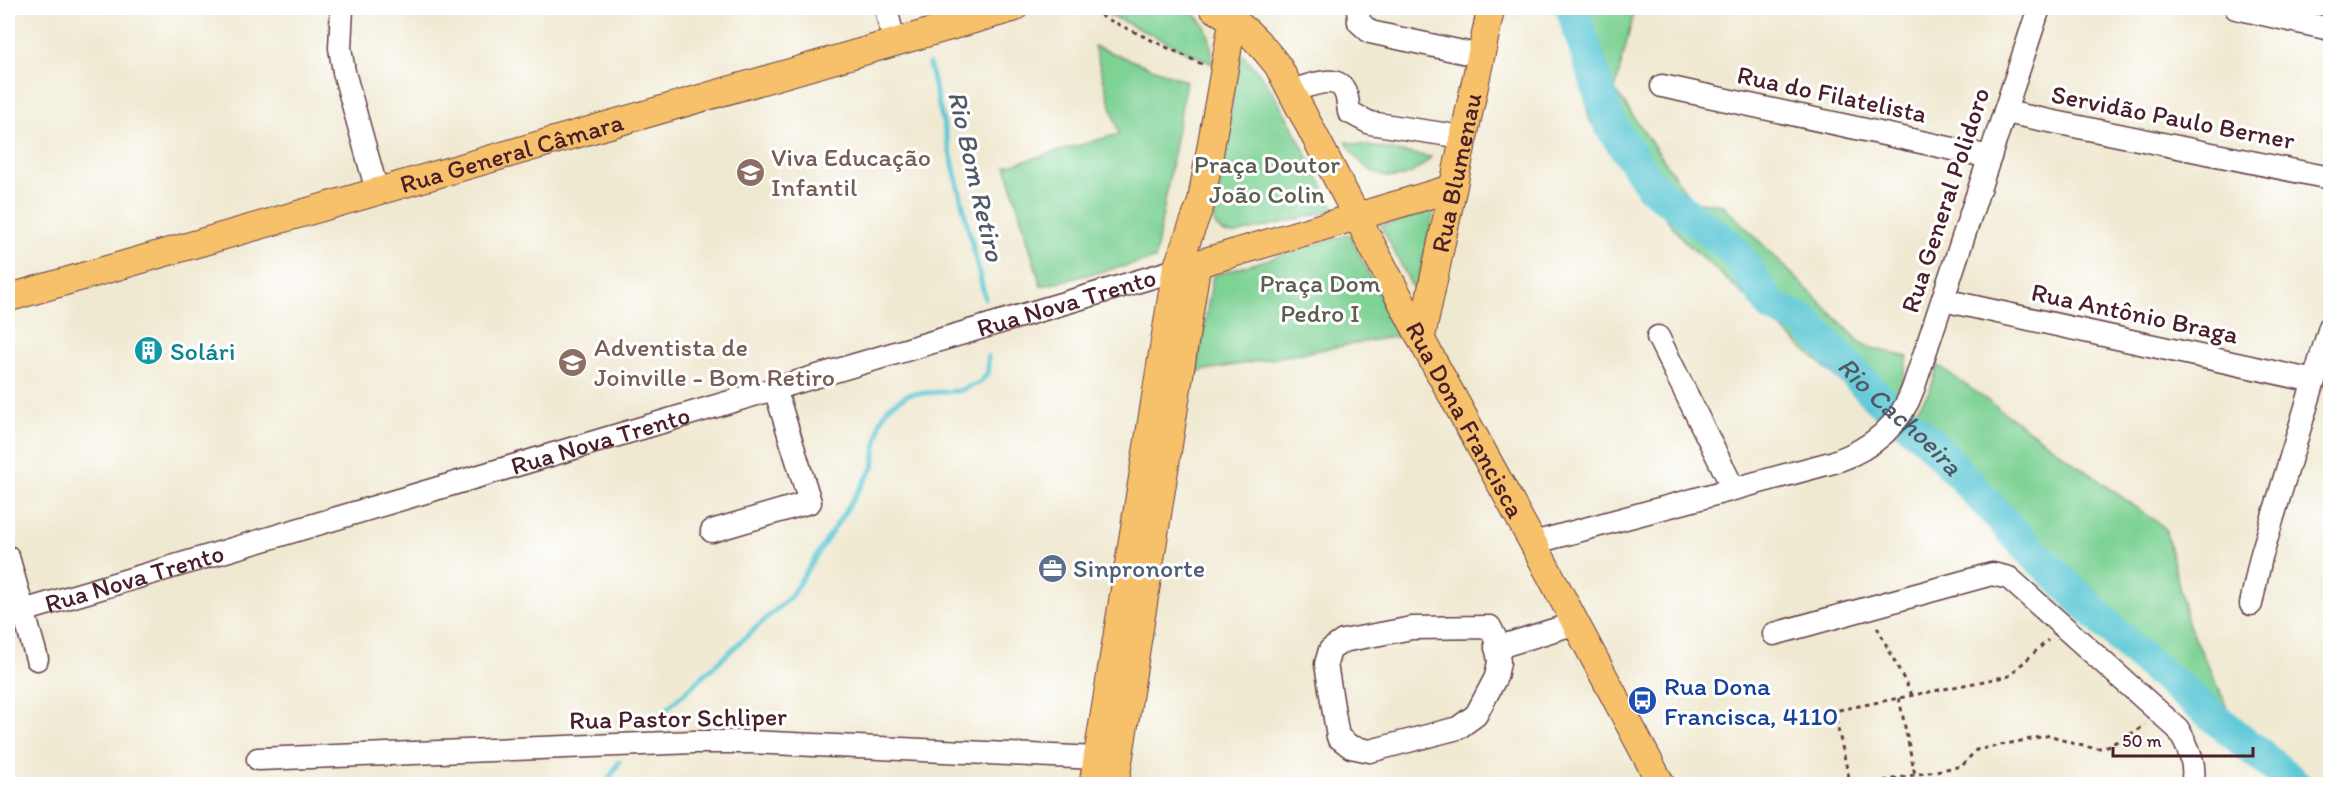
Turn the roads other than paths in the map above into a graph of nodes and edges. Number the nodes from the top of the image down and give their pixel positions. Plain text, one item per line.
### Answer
1 (342, 8) edge
2 (886, 8) edge
3 (1014, 8) edge
4 (1358, 8) edge
5 (1491, 8) edge
6 (2039, 8) edge
7 (2236, 8) edge
8 (1227, 11) edge
9 (2331, 28) edge
10 (894, 42) junction
11 (1481, 56) junction
12 (1662, 86) dead end
13 (1291, 91) junction
14 (2005, 112) junction
15 (1463, 137) junction
16 (1989, 157) junction
17 (2331, 178) edge
18 (1453, 188) junction
19 (377, 191) junction
20 (1201, 203) junction
21 (1357, 217) junction
22 (1197, 264) junction
23 (8, 298) edge
24 (1943, 300) junction
25 (2331, 327) edge
26 (1658, 337) dead end
27 (1421, 339) junction
28 (2314, 381) junction
29 (775, 389) junction
30 (1733, 488) junction
31 (712, 531) dead end
32 (1533, 543) junction
33 (8, 557) edge
34 (2251, 604) dead end
35 (23, 611) junction
36 (1575, 622) junction
37 (1774, 634) dead end
38 (1496, 648) junction
39 (37, 659) dead end
40 (1097, 758) junction
41 (258, 759) dead end
42 (1093, 784) edge
43 (1115, 784) edge
44 (1657, 784) edge
45 (2192, 784) edge

1 - 19 street
2 - 10 street
3 - 10 main road, Rua General Câmara
4 - 11 street
5 - 11 main road, Rua Blumenau
6 - 14 street, Rua General Polidoro
7 - 9 street
8 - 13 main road, Rua Dona Francisca
8 - 20 main road
10 - 19 main road, Rua General Câmara
11 - 15 main road, Rua Blumenau
12 - 16 street, Rua do Filatelista
13 - 15 street
13 - 21 main road, Rua Dona Francisca
14 - 16 street, Rua General Polidoro
14 - 17 street, Servidão Paulo Berner
15 - 18 main road, Rua Blumenau
16 - 24 street, Rua General Polidoro
18 - 21 main road, Rua Nova Trento
18 - 27 main road, Rua Blumenau
19 - 23 main road, Rua General Câmara
20 - 22 main road
20 - 22 main road
21 - 22 main road, Rua Nova Trento
21 - 27 main road, Rua Dona Francisca
22 - 29 street, Rua Nova Trento
22 - 40 main road
22 - 43 main road
24 - 28 street, Rua Antônio Braga
24 - 30 street, Rua General Polidoro
25 - 28 street
26 - 30 street
27 - 32 main road, Rua Dona Francisca
28 - 34 street
29 - 31 street
29 - 35 street, Rua Nova Trento
30 - 32 street
32 - 36 main road, Rua Dona Francisca
33 - 35 street
35 - 39 street
36 - 38 street
36 - 44 main road, Rua Dona Francisca
37 - 45 street
38 - 38 street
40 - 41 street, Rua Pastor Schliper
40 - 42 main road

